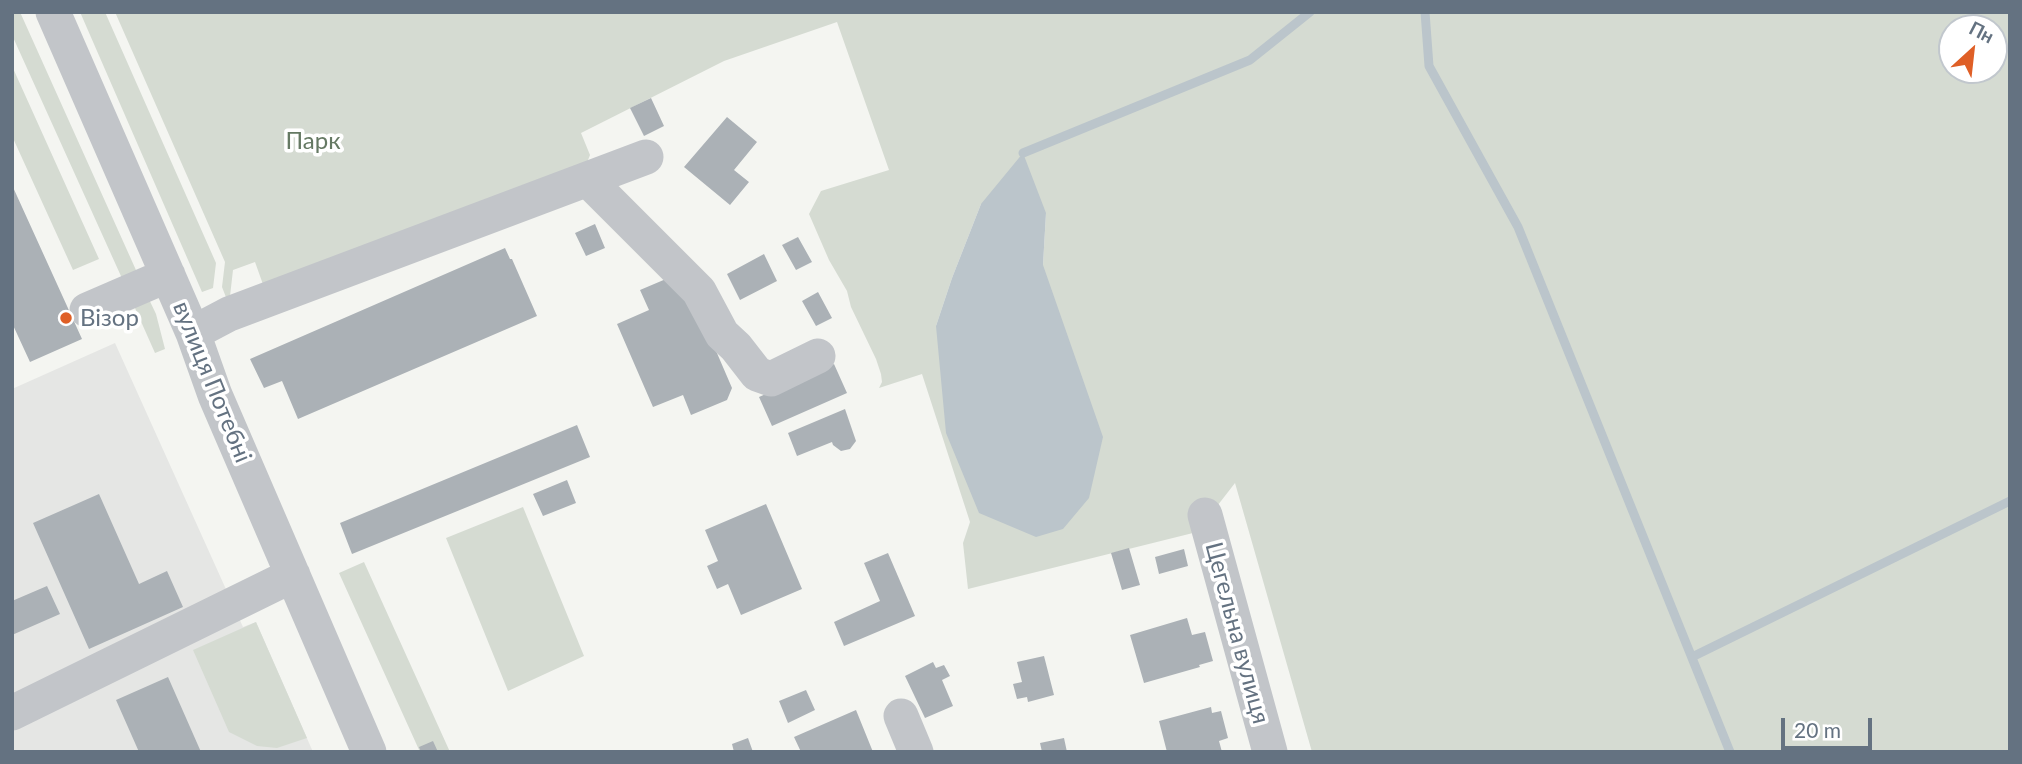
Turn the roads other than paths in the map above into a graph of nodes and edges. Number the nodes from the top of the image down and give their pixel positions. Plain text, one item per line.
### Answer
1 (53, 12) edge
2 (646, 157) dead end
3 (588, 180) junction
4 (168, 275) junction
5 (87, 310) dead end
6 (193, 333) junction
7 (818, 356) dead end
8 (1205, 514) dead end
9 (293, 575) junction
10 (12, 713) edge
11 (901, 716) dead end
12 (369, 752) edge
13 (916, 752) edge
14 (1270, 752) edge

1 - 4 street, вулиця Потебні
2 - 3 street
3 - 6 street
3 - 7 street
4 - 5 street
4 - 6 street, вулиця Потебні
6 - 9 street, вулиця Потебні
8 - 14 street, Цегельна вулиця
9 - 10 street
9 - 12 street, вулиця Потебні
11 - 13 street

